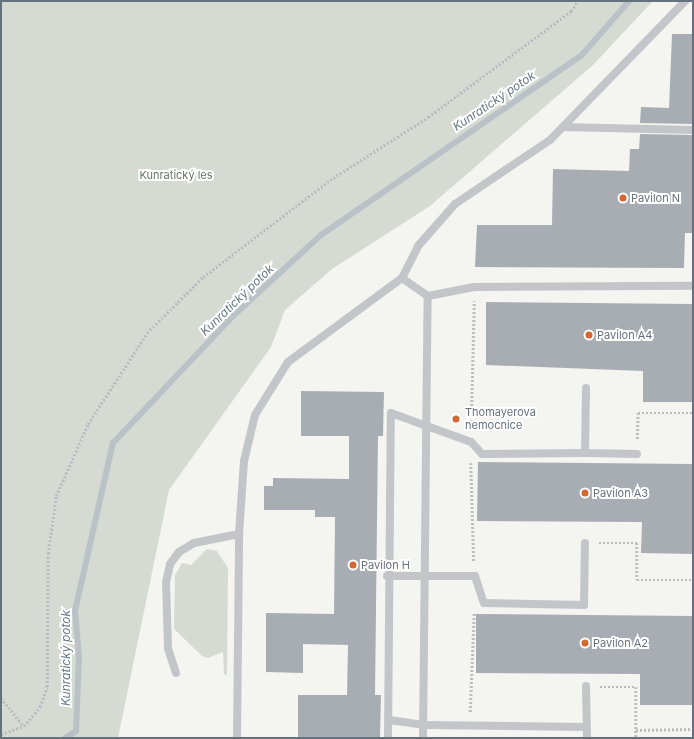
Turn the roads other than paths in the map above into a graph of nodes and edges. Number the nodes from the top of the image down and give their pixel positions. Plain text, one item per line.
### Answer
1 (685, 1) edge
2 (563, 127) junction
3 (693, 130) edge
4 (402, 278) junction
5 (693, 286) edge
6 (428, 296) junction
7 (586, 388) dead end
8 (427, 424) junction
9 (585, 453) junction
10 (637, 454) road end
11 (239, 534) junction
12 (585, 543) road end
13 (388, 576) junction
14 (425, 576) junction
15 (176, 673) dead end
16 (586, 686) road end
17 (389, 720) junction
18 (424, 725) junction
19 (586, 727) junction
20 (237, 738) edge
21 (388, 738) edge
22 (423, 738) edge
23 (587, 738) edge

1 - 2 lane
2 - 3 lane
2 - 4 lane
4 - 6 lane
4 - 11 lane
5 - 6 lane
6 - 8 lane
7 - 9 lane
8 - 9 lane
8 - 13 lane
8 - 14 lane
9 - 10 lane
11 - 15 lane
11 - 20 lane
12 - 14 lane
13 - 14 lane
13 - 17 lane
14 - 18 lane
16 - 19 lane
17 - 18 lane
17 - 21 lane
18 - 19 lane
18 - 22 lane
19 - 23 lane

